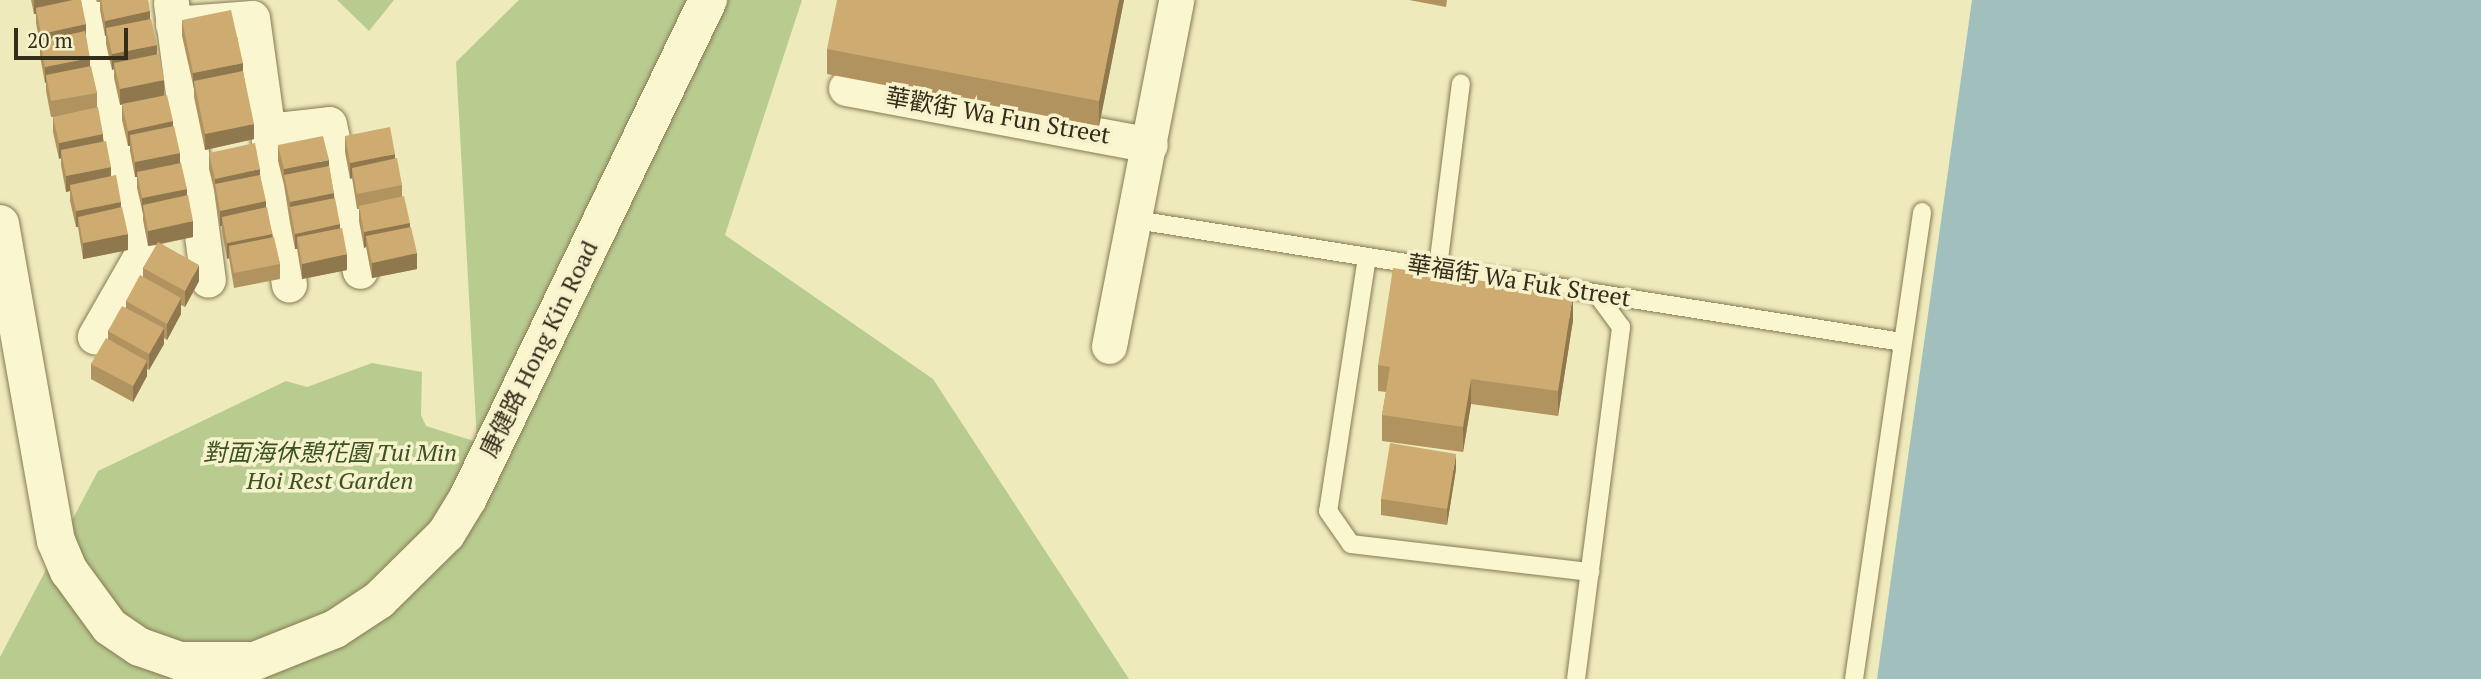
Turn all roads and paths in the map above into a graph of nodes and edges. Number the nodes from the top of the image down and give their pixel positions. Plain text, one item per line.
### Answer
1 (89, 0) edge
2 (708, 0) edge
3 (1176, 0) edge
4 (172, 12) edge
5 (1461, 83) dead end
6 (846, 88) dead end
7 (268, 131) junction
8 (1150, 145) junction
9 (1922, 212) dead end
10 (1136, 220) junction
11 (0, 224) edge
12 (1367, 257) junction
13 (1438, 267) junction
14 (360, 271) dead end
15 (208, 280) dead end
16 (289, 284) dead end
17 (1596, 293) junction
18 (95, 336) dead end
19 (1902, 342) junction
20 (1108, 346) dead end
21 (1590, 572) junction
22 (1576, 679) edge
23 (1854, 679) edge

1 - 18 street
2 - 11 street, 康健路 Hong Kin Road
3 - 8 street
4 - 7 street
4 - 15 street
5 - 13 lane
6 - 8 street, 華歡街 Wa Fun Street
7 - 14 street
7 - 16 street
8 - 10 street
9 - 19 lane
10 - 12 lane, 華福街 Wa Fuk Street
10 - 20 street
12 - 13 lane, 華福街 Wa Fuk Street
12 - 21 lane
13 - 17 lane, 華福街 Wa Fuk Street
17 - 19 lane, 華福街 Wa Fuk Street
17 - 21 lane
19 - 23 lane
21 - 22 lane

